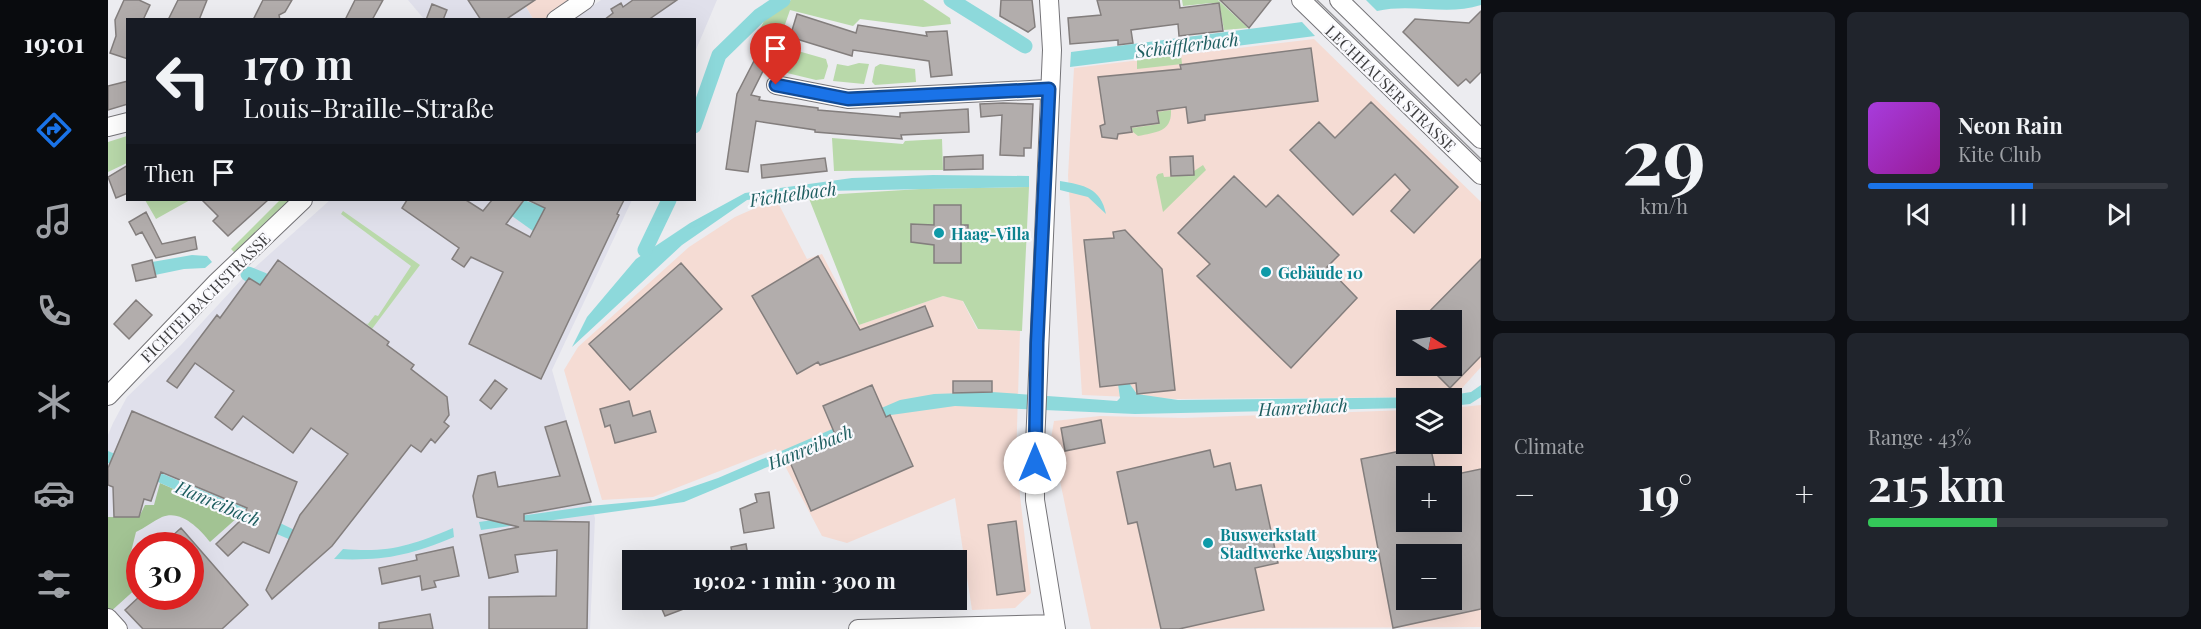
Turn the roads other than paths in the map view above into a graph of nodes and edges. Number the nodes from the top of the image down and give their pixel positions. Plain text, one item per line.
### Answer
1 (585, 0) edge
2 (1049, 0) edge
3 (1301, 0) edge
4 (1339, 0) edge
5 (559, 18) edge
6 (776, 85) dead end
7 (1049, 89) junction
8 (126, 122) edge
9 (108, 127) edge
10 (1481, 139) edge
11 (1481, 175) edge
12 (302, 201) edge
13 (108, 396) edge
14 (108, 618) edge
15 (1055, 626) edge
16 (118, 629) edge
17 (858, 629) edge

1 - 5 street
2 - 7 street
3 - 11 street, LECHHAUSER STRASSE
4 - 10 street, LECHHAUSER STRASSE
6 - 7 street
7 - 15 street
8 - 9 street
12 - 13 street, FICHTELBACHSTRASSE
14 - 16 street
15 - 17 street

